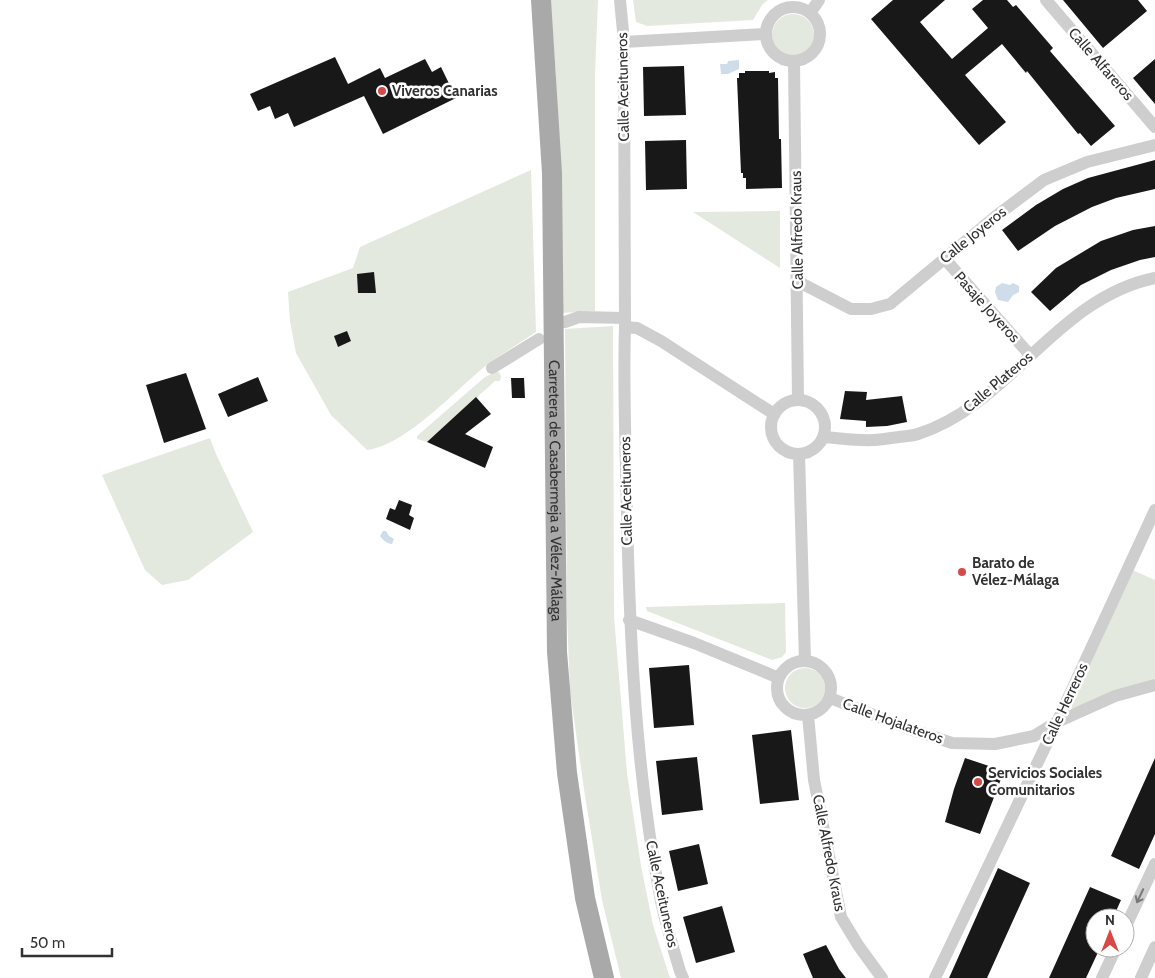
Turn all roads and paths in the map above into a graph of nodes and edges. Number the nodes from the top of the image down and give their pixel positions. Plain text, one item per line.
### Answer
1 (540, 0) edge
2 (620, 0) edge
3 (819, 0) edge
4 (1046, 0) edge
5 (790, 3) edge
6 (810, 13) junction
7 (765, 34) junction
8 (624, 42) junction
9 (794, 60) junction
10 (1155, 127) edge
11 (1155, 145) edge
12 (944, 258) junction
13 (1155, 278) edge
14 (797, 282) junction
15 (565, 322) dead end
16 (625, 322) junction
17 (539, 339) dead end
18 (1030, 355) junction
19 (492, 368) dead end
20 (798, 400) junction
21 (774, 414) junction
22 (824, 437) junction
23 (799, 454) junction
24 (1155, 510) edge
25 (629, 620) junction
26 (805, 661) junction
27 (778, 678) junction
28 (1155, 685) edge
29 (830, 698) junction
30 (808, 715) junction
31 (1057, 722) junction
32 (1155, 864) edge
33 (1134, 908) edge
34 (1155, 948) edge
35 (1111, 958) edge
36 (604, 978) edge
37 (683, 978) edge
38 (882, 978) edge
39 (935, 978) edge
40 (1102, 978) edge
41 (1141, 978) edge

1 - 36 main road, Carretera de Casabermeja a Vélez-Málaga
2 - 8 street, Calle Aceituneros
3 - 6 street
4 - 10 street, Calle Alfareros
5 - 6 street
5 - 7 street
6 - 9 street
7 - 8 street
7 - 9 street
8 - 16 street, Calle Aceituneros
9 - 14 street, Calle Alfredo Kraus
11 - 12 street, Calle Joyeros
12 - 14 street, Calle Joyeros
12 - 18 street, Pasaje Joyeros
13 - 18 street, Calle Plateros
14 - 20 street, Calle Alfredo Kraus
15 - 16 street
16 - 21 street
16 - 25 street, Calle Aceituneros
17 - 19 street
18 - 22 street, Calle Plateros
20 - 21 street
20 - 22 street
21 - 23 street
22 - 23 street
23 - 26 street
24 - 31 street, Calle Herreros
25 - 27 street
25 - 37 street, Calle Aceituneros
26 - 27 street
26 - 29 street
27 - 30 street
28 - 31 street, Calle Hojalateros
29 - 30 street
29 - 31 street, Calle Hojalateros
30 - 38 street, Calle Alfredo Kraus
31 - 39 street, Calle Herreros
32 -> 33 street
34 - 41 street
35 - 40 street

